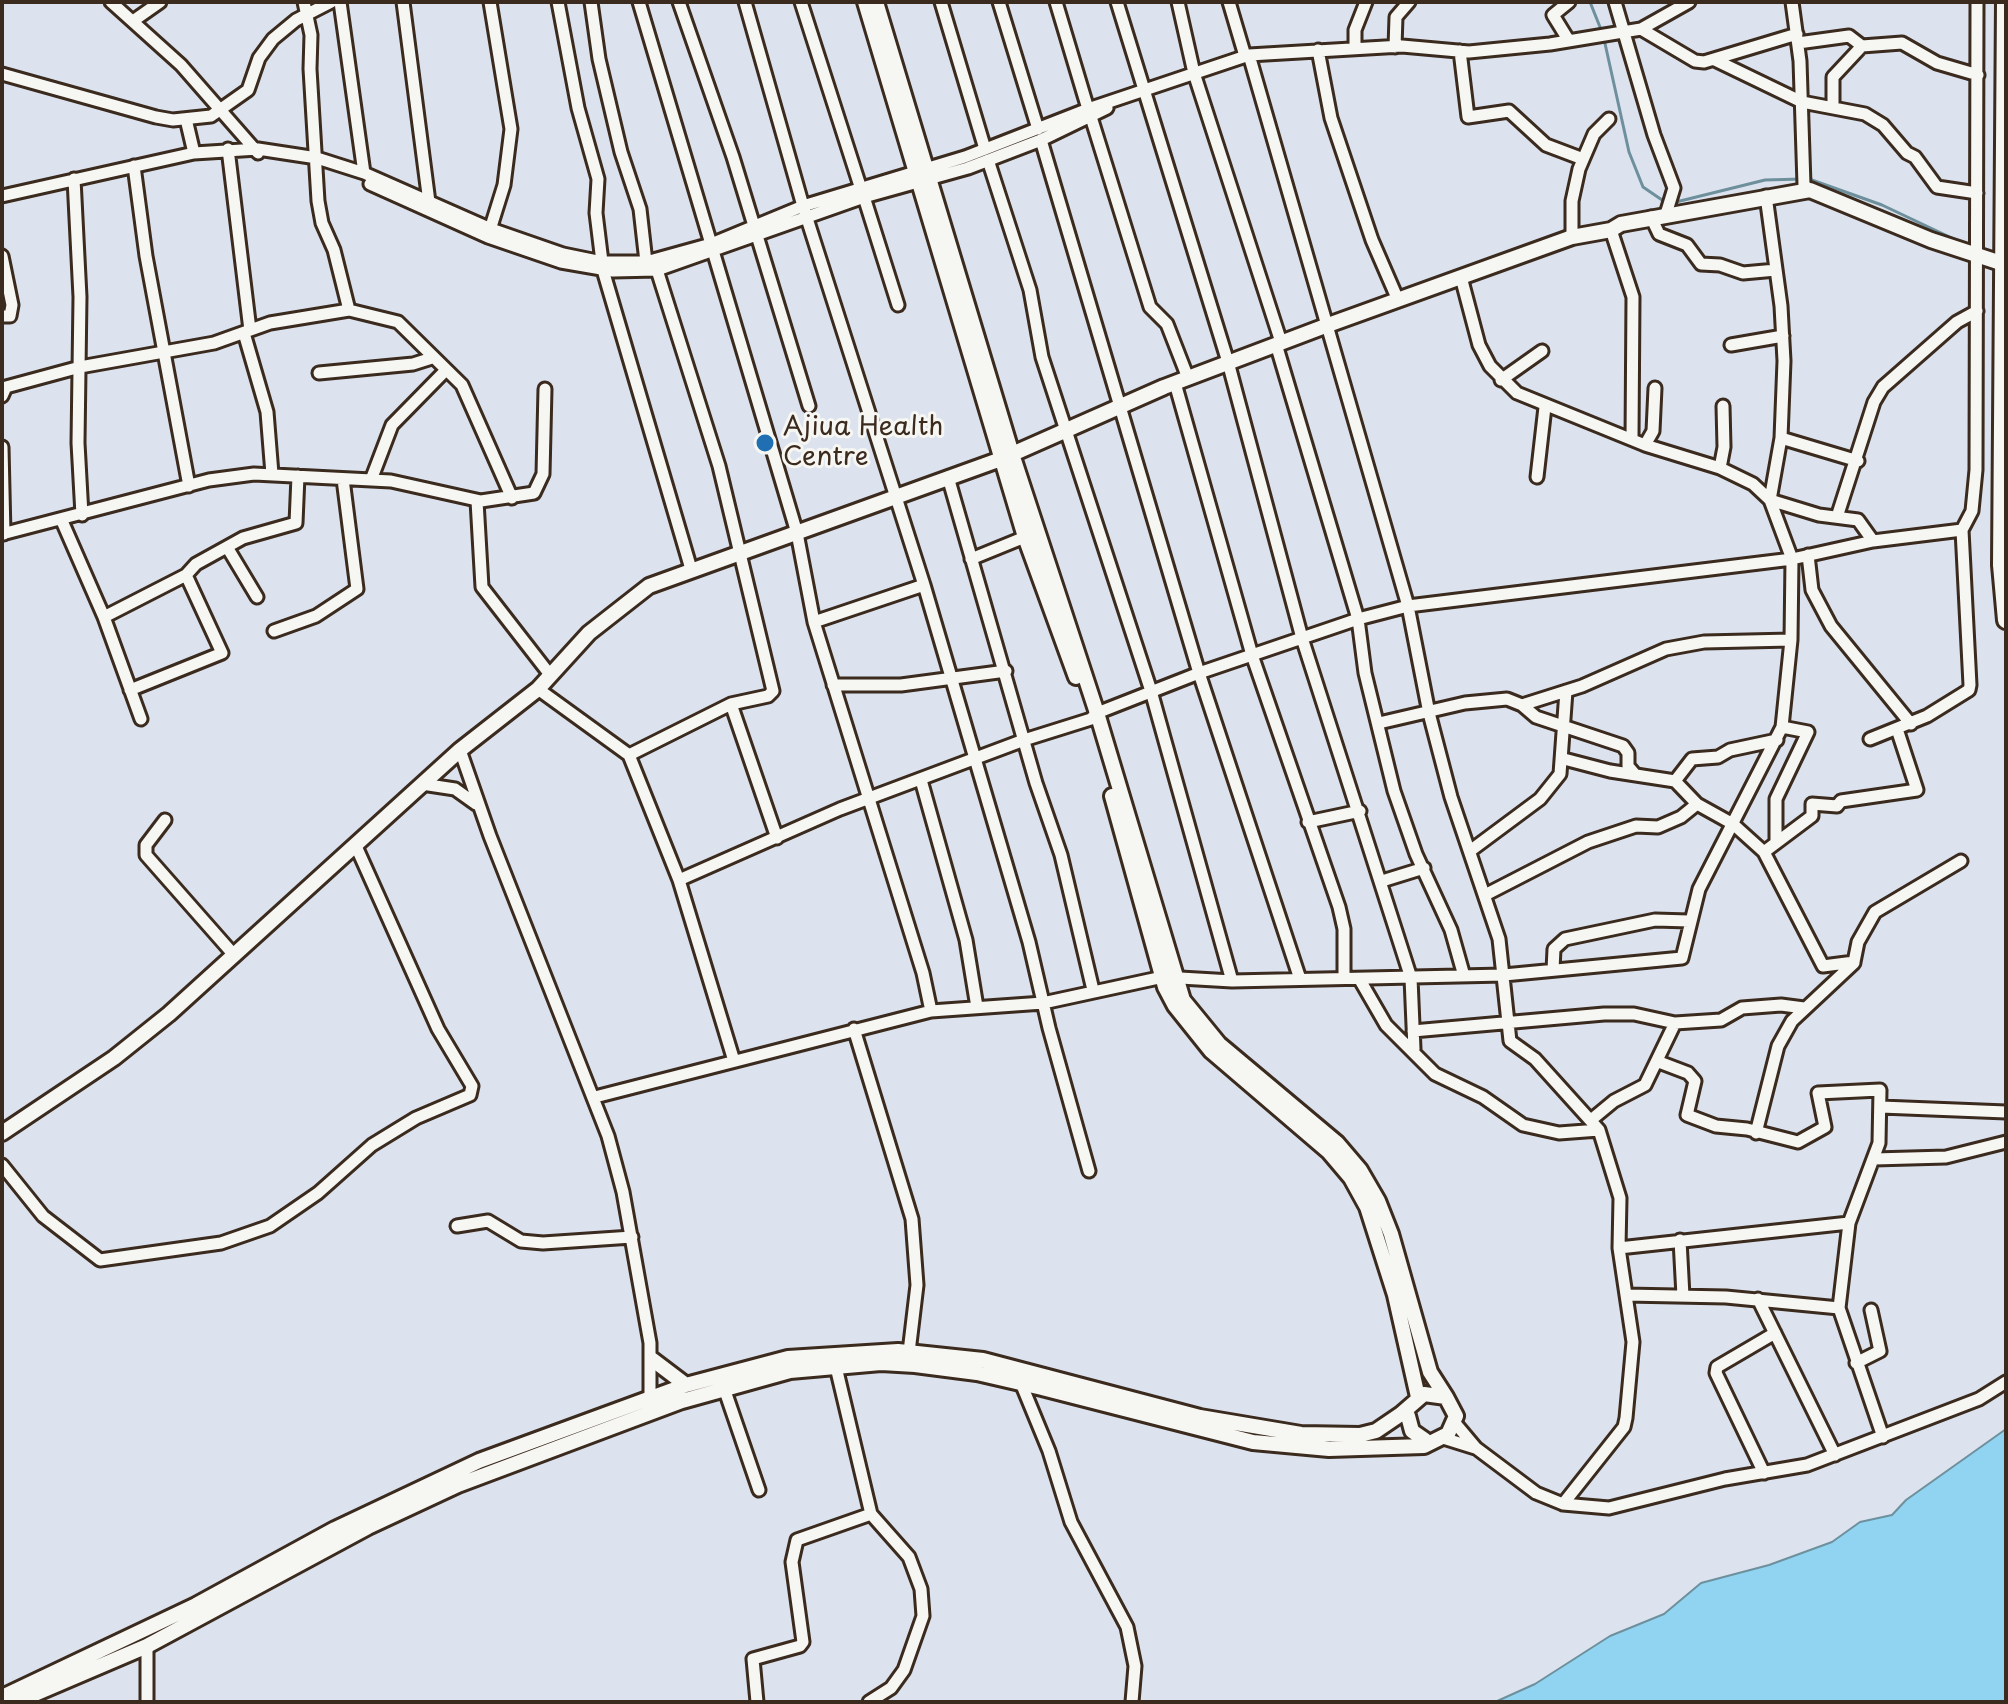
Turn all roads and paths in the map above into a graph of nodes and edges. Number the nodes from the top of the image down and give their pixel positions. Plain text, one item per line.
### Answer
1 (111, 2) edge
2 (160, 2) edge
3 (304, 2) edge
4 (331, 2) edge
5 (340, 2) edge
6 (403, 2) edge
7 (490, 2) edge
8 (558, 2) edge
9 (591, 2) edge
10 (639, 2) edge
11 (679, 2) edge
12 (745, 2) edge
13 (801, 2) edge
14 (865, 2) edge
15 (876, 2) edge
16 (941, 2) edge
17 (999, 2) edge
18 (1056, 2) edge
19 (1117, 2) edge
20 (1178, 2) edge
21 (1229, 2) edge
22 (1366, 2) edge
23 (1409, 2) edge
24 (1545, 2) edge
25 (1569, 2) edge
26 (1615, 2) edge
27 (1669, 2) edge
28 (1689, 2) edge
29 (1792, 2) edge
30 (1977, 2) edge
31 (2005, 2) edge
32 (1554, 13) junction
33 (306, 15) junction
34 (1669, 16) junction
35 (133, 21) junction
36 (1625, 29) junction
37 (1641, 29) junction
38 (1798, 39) junction
39 (1569, 41) junction
40 (1862, 46) junction
41 (1395, 47) junction
42 (1355, 48) junction
43 (1318, 50) junction
44 (1460, 51) junction
45 (1247, 56) junction
46 (1715, 60) junction
47 (1194, 73) junction
48 (2, 74) edge
49 (1978, 75) junction
50 (1143, 92) junction
51 (1802, 102) junction
52 (1833, 106) junction
53 (223, 110) junction
54 (1089, 113) junction
55 (186, 119) junction
56 (1609, 119) dead end
57 (1040, 135) junction
58 (228, 152) junction
59 (194, 153) junction
60 (258, 153) junction
61 (986, 155) junction
62 (1583, 159) junction
63 (317, 162) junction
64 (134, 169) junction
65 (364, 173) junction
66 (922, 174) junction
67 (75, 183) junction
68 (1807, 187) junction
69 (862, 191) junction
70 (1977, 193) junction
71 (2, 196) edge
72 (1766, 196) junction
73 (429, 202) junction
74 (2, 203) edge
75 (1667, 210) junction
76 (804, 211) junction
77 (1651, 217) junction
78 (756, 230) junction
79 (1611, 230) junction
80 (489, 233) junction
81 (1572, 237) junction
82 (712, 248) junction
83 (2, 256) edge
84 (1976, 257) junction
85 (646, 262) junction
86 (2004, 264) junction
87 (603, 266) junction
88 (657, 270) junction
89 (1776, 270) junction
90 (1461, 277) junction
91 (1398, 300) junction
92 (898, 305) dead end
93 (349, 310) junction
94 (1977, 311) junction
95 (2, 316) edge
96 (1328, 325) junction
97 (247, 331) junction
98 (1783, 336) junction
99 (1279, 343) junction
100 (1731, 345) dead end
101 (164, 350) junction
102 (1542, 351) dead end
103 (432, 358) junction
104 (1228, 362) junction
105 (80, 367) junction
106 (446, 370) junction
107 (319, 373) dead end
108 (1182, 380) junction
109 (1501, 380) junction
110 (1655, 388) dead end
111 (545, 389) dead end
112 (2, 396) edge
113 (1121, 405) junction
114 (809, 406) dead end
115 (1723, 406) dead end
116 (1545, 407) junction
117 (1067, 429) junction
118 (1781, 438) junction
119 (1632, 439) junction
120 (1645, 445) junction
121 (2, 447) edge
122 (1007, 456) junction
123 (1858, 461) junction
124 (1720, 468) junction
125 (272, 474) junction
126 (298, 476) junction
127 (948, 477) junction
128 (1537, 477) dead end
129 (343, 479) junction
130 (371, 480) junction
131 (189, 486) junction
132 (895, 495) junction
133 (512, 498) junction
134 (1770, 500) junction
135 (477, 501) junction
136 (82, 515) junction
137 (1837, 517) junction
138 (62, 521) junction
139 (1962, 530) junction
140 (797, 533) junction
141 (3, 534) edge
142 (1025, 537) junction
143 (1873, 541) junction
144 (227, 547) junction
145 (741, 553) junction
146 (1808, 555) junction
147 (971, 559) junction
148 (1792, 559) junction
149 (691, 569) junction
150 (186, 575) junction
151 (924, 585) junction
152 (257, 597) dead end
153 (1408, 606) junction
154 (104, 617) junction
155 (1358, 619) junction
156 (2006, 620) edge
157 (814, 622) junction
158 (274, 631) dead end
159 (1302, 638) junction
160 (1791, 640) junction
161 (1252, 655) junction
162 (1006, 671) junction
163 (1199, 673) junction
164 (551, 676) junction
165 (949, 679) junction
166 (833, 685) junction
167 (538, 689) junction
168 (130, 690) junction
169 (1151, 691) junction
170 (1566, 691) junction
171 (731, 704) junction
172 (1522, 705) junction
173 (1429, 713) junction
174 (1094, 716) junction
175 (141, 719) dead end
176 (1379, 723) junction
177 (1911, 724) junction
178 (1782, 727) junction
179 (1565, 728) junction
180 (1897, 729) junction
181 (1870, 739) dead end
182 (1024, 740) junction
183 (1777, 740) junction
184 (460, 750) junction
185 (629, 755) junction
186 (973, 759) junction
187 (1564, 759) junction
188 (1634, 773) junction
189 (921, 780) junction
190 (1675, 781) junction
191 (422, 784) junction
192 (867, 799) junction
193 (1697, 804) junction
194 (479, 808) junction
195 (1360, 811) junction
196 (165, 820) dead end
197 (1308, 822) junction
198 (1733, 824) junction
199 (777, 838) junction
200 (1776, 841) junction
201 (355, 844) junction
202 (1470, 851) junction
203 (1764, 852) junction
204 (1961, 861) dead end
205 (1424, 868) junction
206 (679, 880) junction
207 (1382, 881) junction
208 (1485, 895) junction
209 (1689, 921) junction
210 (234, 955) junction
211 (1854, 962) junction
212 (1553, 970) junction
213 (1504, 975) junction
214 (1171, 976) junction
215 (1464, 976) junction
216 (1344, 978) junction
217 (1411, 978) junction
218 (1300, 979) junction
219 (1360, 980) junction
220 (1232, 981) junction
221 (1093, 990) junction
222 (1043, 1003) junction
223 (977, 1007) junction
224 (1804, 1008) junction
225 (931, 1011) junction
226 (1508, 1023) junction
227 (1675, 1023) junction
228 (854, 1029) junction
229 (1413, 1031) junction
230 (1414, 1049) junction
231 (734, 1061) junction
232 (1659, 1062) junction
233 (595, 1097) junction
234 (1881, 1107) junction
235 (2006, 1112) edge
236 (1595, 1125) junction
237 (2, 1133) edge
238 (1756, 1133) junction
239 (2006, 1142) edge
240 (1874, 1159) junction
241 (2, 1165) edge
242 (1089, 1171) dead end
243 (1849, 1223) junction
244 (457, 1226) dead end
245 (632, 1237) junction
246 (1680, 1240) junction
247 (1619, 1248) junction
248 (1626, 1295) junction
249 (1683, 1296) junction
250 (1758, 1299) junction
251 (1839, 1308) junction
252 (1871, 1310) dead end
253 (1775, 1333) junction
254 (909, 1352) junction
255 (653, 1360) junction
256 (1856, 1363) junction
257 (836, 1367) junction
258 (2006, 1382) edge
259 (1021, 1383) junction
260 (686, 1385) junction
261 (724, 1388) junction
262 (1418, 1397) junction
263 (1446, 1397) junction
264 (650, 1399) junction
265 (1401, 1414) junction
266 (1455, 1423) junction
267 (1883, 1437) junction
268 (1443, 1438) junction
269 (1424, 1446) junction
270 (1476, 1448) junction
271 (1835, 1455) junction
272 (1764, 1473) junction
273 (759, 1490) dead end
274 (1563, 1504) junction
275 (871, 1514) junction
276 (147, 1646) junction
277 (2, 1697) edge
278 (16, 1702) edge
279 (147, 1702) edge
280 (757, 1702) edge
281 (869, 1702) edge
282 (1132, 1702) edge

1 - 35 street
2 - 35 street
3 - 33 street
4 - 33 street
5 - 65 street
6 - 73 street
7 - 80 street
8 - 87 street
9 - 85 street
10 - 82 street
11 - 78 street
12 - 76 street
13 - 69 street
14 - 66 main road
15 - 66 main road
16 - 61 street
17 - 57 street
18 - 54 street
19 - 50 street
20 - 47 street
21 - 45 street
22 - 42 street
23 - 41 street
24 - 32 street
25 - 32 street
26 - 36 street
27 - 34 street
28 - 34 street
29 - 38 street
30 - 49 street
31 - 86 highway
32 - 39 street
33 - 53 street
33 - 63 street
34 - 37 street
35 - 53 street
36 - 37 street
36 - 39 street
36 - 75 street
37 - 46 street
38 - 40 street
38 - 46 street
38 - 51 street
39 - 44 street
40 - 49 street
40 - 52 street
41 - 42 street
41 - 44 street
42 - 43 street
43 - 45 street
43 - 91 street
44 - 62 street
45 - 47 street
45 - 96 street
46 - 51 street
47 - 50 street
47 - 99 street
48 - 55 street
49 - 70 street
50 - 54 street
50 - 104 street
51 - 52 street
51 - 68 street
52 - 70 street
53 - 55 street
53 - 60 street
54 - 57 street
54 - 108 street
55 - 59 street
56 - 62 street
57 - 61 street
57 - 113 street
58 - 59 street
58 - 60 street
58 - 64 street
58 - 97 street
59 - 64 street
60 - 63 street
61 - 66 street
61 - 117 street
62 - 81 street
63 - 65 street
63 - 80 street
63 - 93 street
64 - 67 street
64 - 101 street
65 - 73 street
66 - 69 street
66 - 122 main road
67 - 71 street
67 - 74 street
67 - 105 street
68 - 72 main road
68 - 84 main road
69 - 76 street
69 - 92 street
70 - 84 street
72 - 75 main road
72 - 89 street
73 - 80 street
75 - 77 main road
76 - 78 street
76 - 132 street
77 - 79 main road
77 - 89 street
78 - 82 street
78 - 114 street
79 - 81 main road
79 - 119 street
80 - 87 street
81 - 90 main road
82 - 85 street
82 - 88 street
82 - 140 street
83 - 95 street
84 - 86 main road
84 - 94 street
85 - 87 street
86 - 156 highway
87 - 88 street
87 - 149 street
88 - 145 street
89 - 98 street
90 - 91 main road
90 - 109 street
91 - 96 main road
93 - 97 street
93 - 103 street
94 - 123 street
94 - 139 street
96 - 99 main road
96 - 153 street
97 - 101 street
97 - 125 street
98 - 100 street
98 - 118 street
99 - 104 main road
99 - 155 street
101 - 105 street
101 - 131 street
102 - 109 street
103 - 106 street
103 - 107 street
104 - 108 main road
104 - 159 street
105 - 112 street
105 - 136 street
106 - 130 street
106 - 133 street
108 - 113 main road
108 - 161 street
109 - 116 street
110 - 120 street
111 - 133 street
113 - 117 main road
113 - 163 street
115 - 124 street
116 - 119 street
116 - 128 street
117 - 122 main road
117 - 169 street
118 - 123 street
118 - 134 street
119 - 120 street
120 - 124 street
121 - 141 street
122 - 127 main road
122 - 142 main road
122 - 174 main road
123 - 137 street
124 - 134 street
125 - 126 street
125 - 131 street
126 - 129 street
126 - 144 street
127 - 132 main road
127 - 147 street
129 - 130 street
129 - 158 street
130 - 135 street
131 - 136 street
132 - 140 main road
132 - 151 street
133 - 135 street
134 - 137 street
134 - 148 street
135 - 164 street
136 - 138 street
137 - 143 street
138 - 141 street
138 - 154 street
139 - 143 street
139 - 177 street
140 - 145 main road
140 - 157 street
142 - 147 street
142 - 174 main road
143 - 146 street
144 - 150 street
144 - 152 street
145 - 149 main road
145 - 171 street
146 - 148 street
146 - 177 street
147 - 162 street
148 - 153 street
148 - 160 street
149 - 164 main road
150 - 154 street
150 - 168 street
151 - 157 street
151 - 165 street
153 - 155 street
153 - 173 street
154 - 168 street
155 - 159 street
155 - 176 street
157 - 166 street
159 - 161 street
159 - 195 street
160 - 170 street
160 - 178 street
161 - 163 street
161 - 197 street
162 - 165 street
162 - 182 street
163 - 169 street
163 - 218 street
164 - 167 main road
165 - 166 street
165 - 186 street
166 - 192 street
167 - 184 main road
167 - 185 street
168 - 175 street
169 - 174 street
169 - 220 street
170 - 172 street
170 - 179 street
171 - 185 street
171 - 199 street
172 - 173 street
172 - 179 street
173 - 176 street
173 - 202 street
174 - 182 street
174 - 214 main road
176 - 205 street
177 - 180 street
178 - 183 street
178 - 200 street
179 - 187 street
179 - 188 street
180 - 181 street
180 - 200 street
182 - 186 street
182 - 221 street
183 - 190 street
183 - 198 street
184 - 191 main road
184 - 194 street
185 - 206 street
186 - 189 street
186 - 222 street
187 - 188 street
187 - 202 street
188 - 190 street
189 - 192 street
189 - 223 street
190 - 193 street
191 - 194 street
191 - 201 main road
192 - 199 street
192 - 225 street
193 - 198 street
193 - 208 street
194 - 233 street
195 - 197 street
195 - 207 street
196 - 210 street
197 - 216 street
198 - 203 street
198 - 209 street
199 - 206 street
200 - 203 street
201 - 210 main road
201 - 241 street
202 - 208 street
203 - 211 street
204 - 211 street
205 - 207 street
205 - 215 street
206 - 231 street
207 - 217 street
208 - 213 street
209 - 212 street
209 - 212 street
210 - 237 main road
211 - 224 street
212 - 213 street
213 - 215 street
213 - 226 street
214 - 220 street
214 - 221 street
214 - 262 main road
214 - 263 main road
215 - 217 street
216 - 218 street
216 - 219 street
217 - 219 street
217 - 229 street
218 - 220 street
219 - 230 street
221 - 222 street
222 - 223 street
222 - 242 street
223 - 225 street
224 - 227 street
224 - 238 street
225 - 228 street
226 - 227 street
226 - 229 street
226 - 236 street
227 - 232 street
228 - 231 street
228 - 254 street
229 - 230 street
230 - 236 street
231 - 233 street
232 - 236 street
232 - 238 street
233 - 245 street
234 - 235 street
234 - 238 street
234 - 240 street
236 - 247 street
239 - 240 street
240 - 243 street
243 - 246 street
243 - 251 street
244 - 245 street
245 - 255 street
246 - 247 street
246 - 249 street
247 - 248 street
248 - 249 street
248 - 274 street
249 - 250 street
250 - 251 street
250 - 253 street
251 - 256 street
252 - 256 street
253 - 271 street
253 - 272 street
254 - 260 main road
254 - 265 main road
255 - 260 main road
255 - 264 street
256 - 267 street
257 - 259 main road
257 - 261 main road
257 - 275 street
258 - 267 street
259 - 269 main road
259 - 282 street
260 - 264 main road
261 - 273 street
261 - 276 main road
262 - 263 main road
262 - 265 main road
263 - 266 main road
264 - 277 main road
265 - 269 main road
266 - 268 main road
266 - 270 street
267 - 271 street
268 - 269 main road
268 - 270 street
270 - 274 street
271 - 272 street
272 - 274 street
275 - 280 street
275 - 281 street
276 - 278 main road
276 - 279 street

